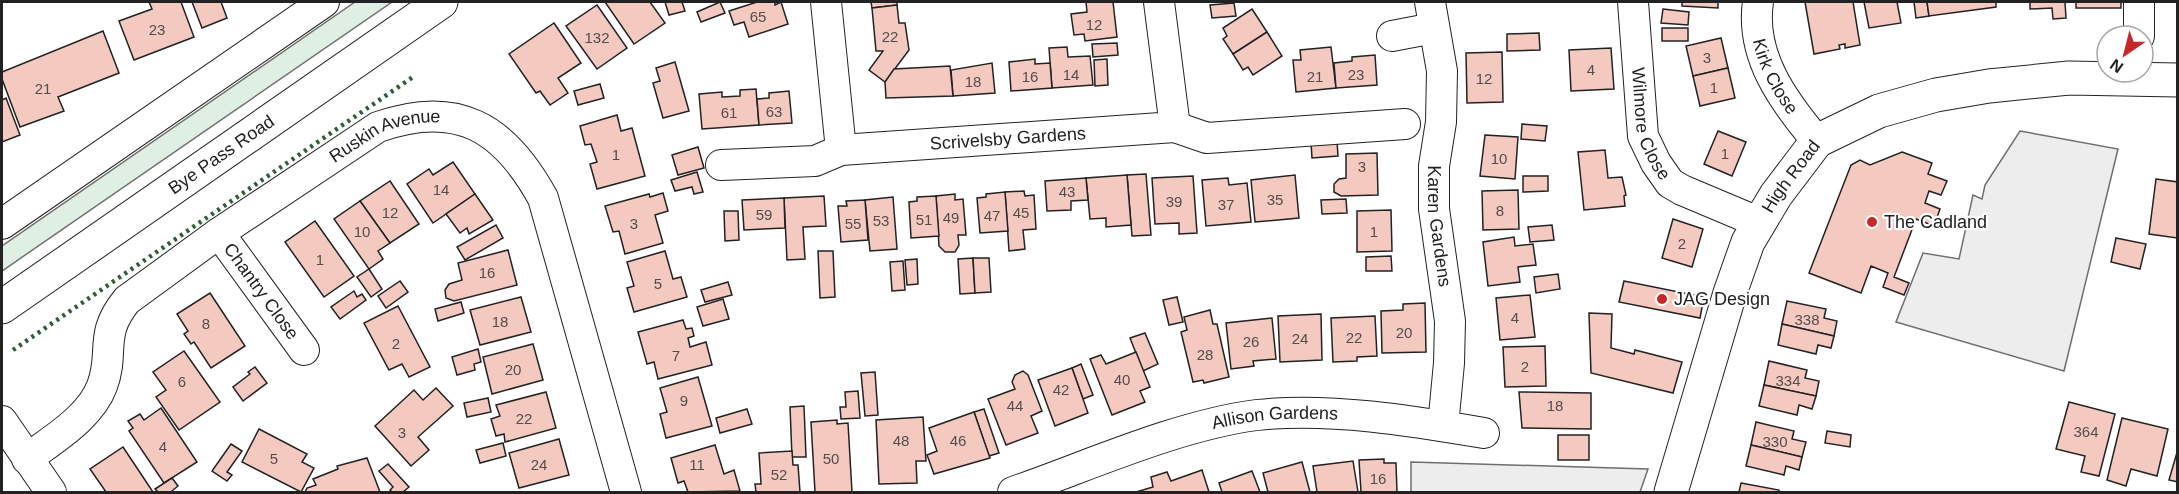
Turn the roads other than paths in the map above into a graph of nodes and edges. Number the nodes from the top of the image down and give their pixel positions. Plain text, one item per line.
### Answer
1 (324, 2) edge
2 (441, 2) edge
3 (826, 2) edge
4 (1159, 2) edge
5 (1633, 2) edge
6 (1758, 2) edge
7 (2139, 2) edge
8 (1432, 15) edge
9 (2139, 24) edge
10 (1392, 36) dead end
11 (2095, 77) edge
12 (2155, 77) edge
13 (2178, 80) edge
14 (1405, 124) dead end
15 (1175, 127) junction
16 (1817, 141) junction
17 (841, 150) junction
18 (721, 165) dead end
19 (1758, 222) junction
20 (2, 224) edge
21 (219, 232) junction
22 (2, 307) edge
23 (304, 350) dead end
24 (2, 421) edge
25 (1443, 426) junction
26 (1484, 433) dead end
27 (27, 459) junction
28 (1078, 482) edge
29 (51, 492) edge
30 (626, 492) edge
31 (1013, 492) edge
32 (1671, 492) edge

1 - 20 street
2 - 22 street, Bye Pass Road
3 - 17 street
4 - 15 street
5 - 19 street, Wilmore Close
6 - 16 street, Kirk Close
7 - 9 street
8 - 10 street, Karen Gardens
8 - 25 street, Karen Gardens
11 - 16 street, High Road
12 - 13 street, High Road
14 - 15 street, Scrivelsby Gardens
15 - 17 street, Scrivelsby Gardens
16 - 19 street, High Road
17 - 18 street, Scrivelsby Gardens
19 - 32 street, High Road
21 - 23 street, Chantry Close
21 - 27 street, Ruskin Avenue
21 - 30 street, Ruskin Avenue
24 - 27 street
25 - 26 street, Allison Gardens
25 - 28 street, Allison Gardens
27 - 29 street
28 - 31 street, Allison Gardens

